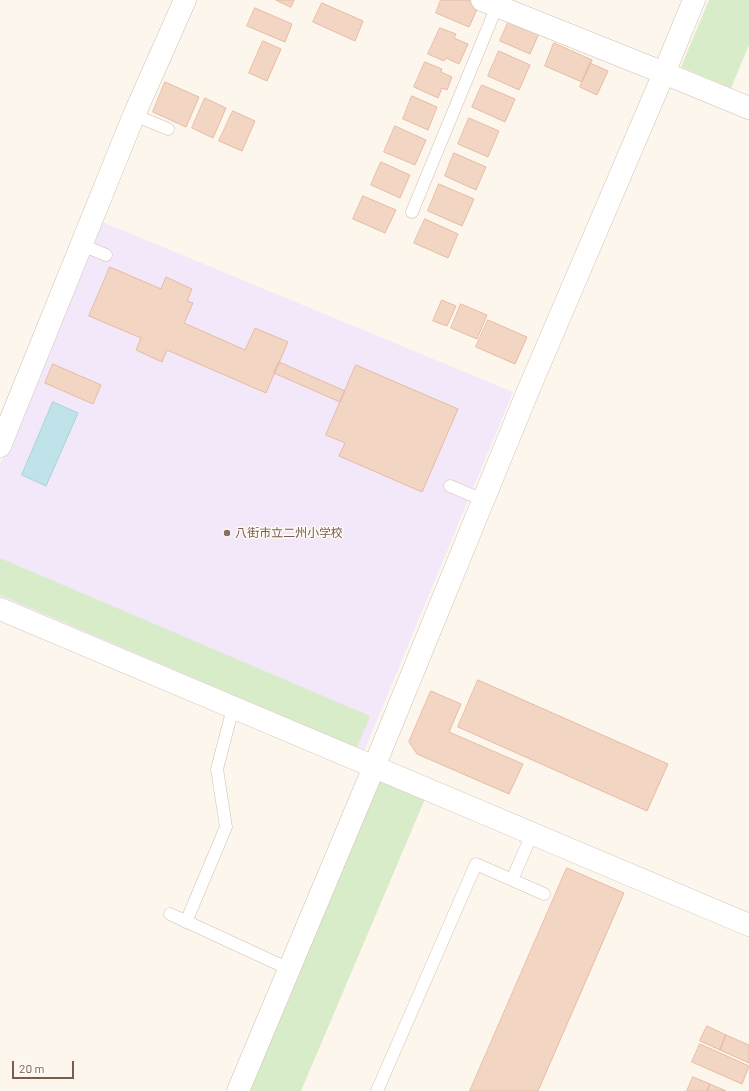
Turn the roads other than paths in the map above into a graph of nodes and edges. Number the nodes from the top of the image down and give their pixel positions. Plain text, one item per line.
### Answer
1 (185, 0) edge
2 (694, 0) edge
3 (486, 2) edge
4 (664, 72) junction
5 (749, 108) edge
6 (134, 115) junction
7 (168, 129) dead end
8 (412, 212) dead end
9 (82, 245) junction
10 (106, 255) dead end
11 (0, 446) edge
12 (450, 486) dead end
13 (483, 500) junction
14 (0, 609) edge
15 (233, 708) junction
16 (374, 767) junction
17 (532, 834) junction
18 (512, 880) junction
19 (544, 894) dead end
20 (170, 914) dead end
21 (186, 922) junction
22 (749, 925) edge
23 (289, 969) junction
24 (238, 1091) edge
25 (378, 1091) edge

1 - 6 street
2 - 4 street
3 - 4 street
3 - 8 lane
4 - 5 street
4 - 13 street
6 - 7 lane
6 - 9 street
9 - 10 lane
9 - 11 street
12 - 13 lane
13 - 16 street
14 - 15 street
15 - 16 street
15 - 21 lane
16 - 17 street
16 - 23 street
17 - 18 lane
17 - 22 street
18 - 19 lane
18 - 25 lane
20 - 21 lane
21 - 23 lane
23 - 24 street

